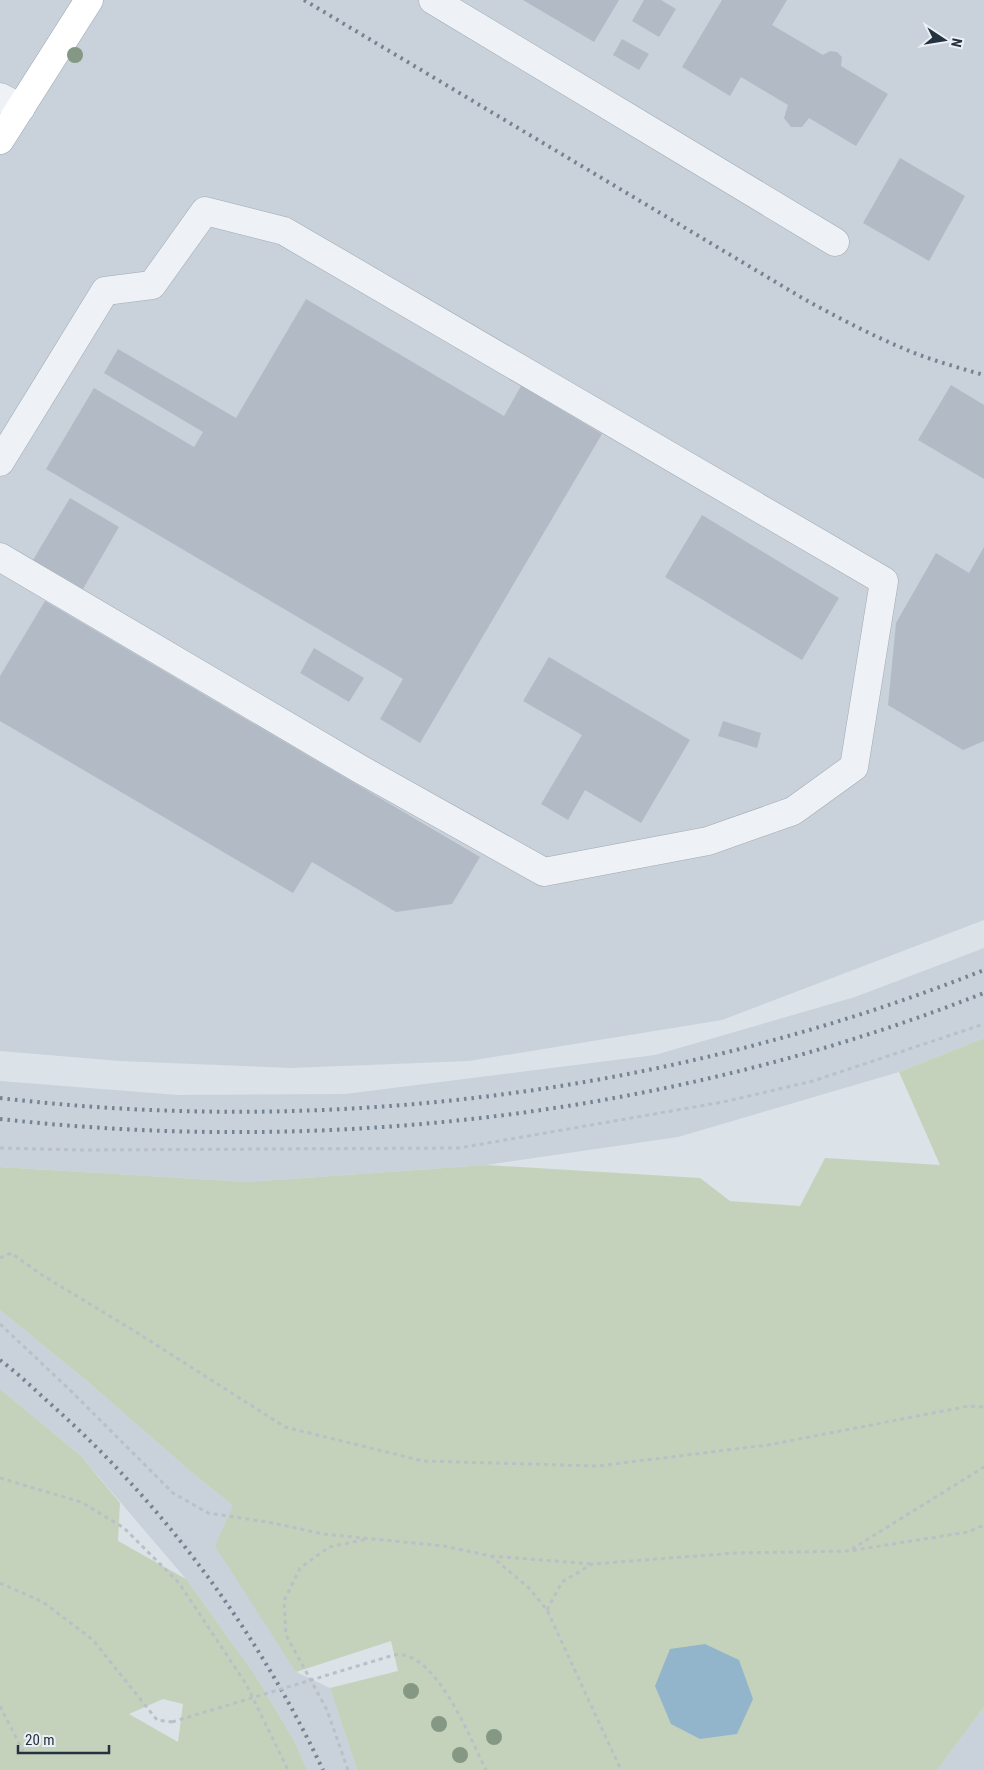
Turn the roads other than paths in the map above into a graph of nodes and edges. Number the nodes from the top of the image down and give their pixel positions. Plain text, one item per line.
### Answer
1 (90, 0) edge
2 (433, 0) edge
3 (10, 103) edge
4 (0, 140) edge
5 (835, 242) dead end
6 (0, 462) edge
7 (0, 558) edge

1 - 3 main road
2 - 5 lane
3 - 4 main road
6 - 7 lane

